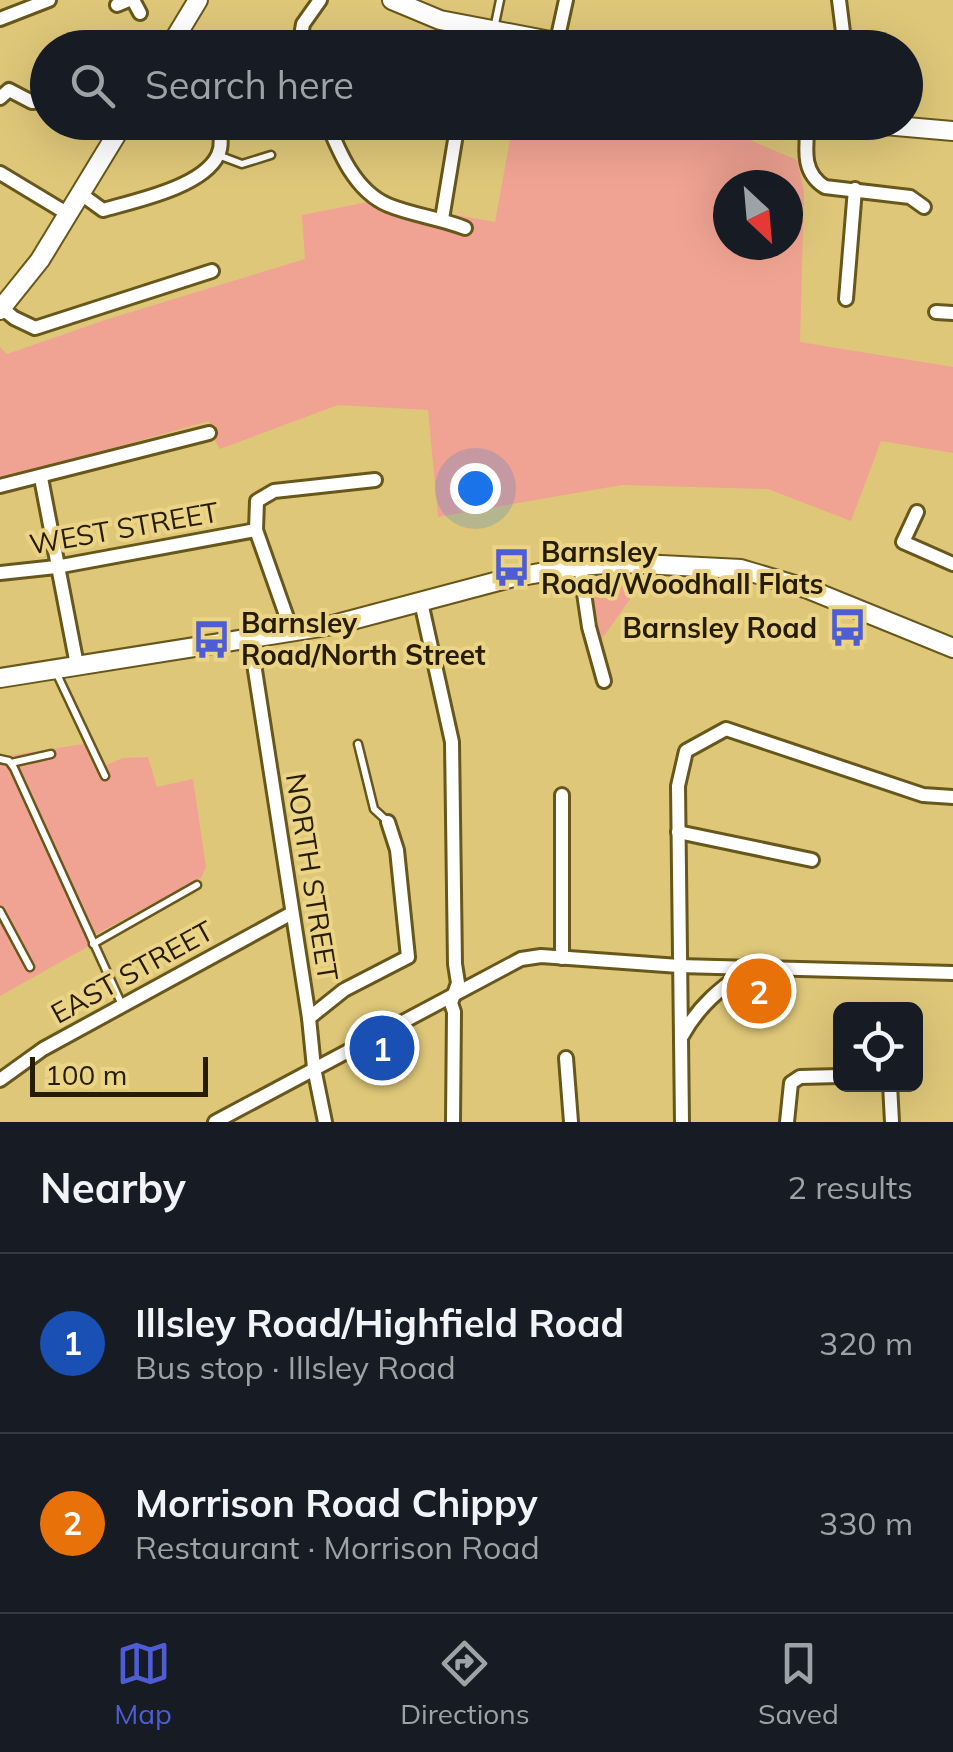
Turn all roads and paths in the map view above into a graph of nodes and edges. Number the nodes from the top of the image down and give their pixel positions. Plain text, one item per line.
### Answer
1 (49, 0) edge
2 (198, 0) edge
3 (320, 0) edge
4 (392, 0) edge
5 (500, 0) edge
6 (566, 0) edge
7 (839, 0) edge
8 (0, 19) edge
9 (474, 27) junction
10 (180, 30) edge
11 (301, 30) edge
12 (473, 30) edge
13 (494, 30) joint
14 (559, 30) edge
15 (843, 30) edge
16 (0, 98) edge
17 (30, 101) edge
18 (923, 128) edge
19 (953, 131) edge
20 (113, 140) edge
21 (220, 140) edge
22 (334, 140) edge
23 (455, 140) edge
24 (807, 140) edge
25 (218, 155) junction
26 (271, 155) dead end
27 (1, 176) edge
28 (855, 189) junction
29 (81, 194) junction
30 (924, 207) dead end
31 (68, 214) junction
32 (442, 219) junction
33 (465, 228) dead end
34 (212, 271) dead end
35 (846, 298) dead end
36 (1, 309) edge
37 (936, 312) dead end
38 (953, 313) edge
39 (208, 433) dead end
40 (41, 478) junction
41 (375, 480) dead end
42 (0, 486) edge
43 (917, 512) dead end
44 (256, 530) junction
45 (953, 564) edge
46 (580, 566) junction
47 (56, 568) junction
48 (0, 573) edge
49 (421, 602) junction
50 (292, 632) junction
51 (250, 638) junction
52 (953, 648) edge
53 (77, 665) junction
54 (54, 669) junction
55 (0, 678) edge
56 (604, 681) dead end
57 (358, 744) dead end
58 (51, 754) dead end
59 (0, 759) edge
60 (11, 764) junction
61 (106, 776) dead end
62 (562, 795) dead end
63 (953, 796) edge
64 (388, 822) joint
65 (678, 832) junction
66 (812, 860) dead end
67 (197, 885) dead end
68 (0, 911) edge
69 (292, 913) junction
70 (93, 944) junction
71 (562, 958) junction
72 (680, 966) junction
73 (30, 967) dead end
74 (749, 968) junction
75 (953, 973) edge
76 (453, 994) junction
77 (122, 1006) junction
78 (310, 1018) junction
79 (681, 1038) junction
80 (566, 1058) dead end
81 (314, 1068) junction
82 (833, 1076) edge
83 (0, 1080) edge
84 (890, 1092) edge
85 (216, 1122) edge
86 (326, 1122) edge
87 (453, 1122) edge
88 (571, 1122) edge
89 (682, 1122) edge
90 (788, 1122) edge
91 (892, 1122) edge

1 - 8 street
2 - 10 street
3 - 11 street
4 - 9 street
5 - 13 lane
6 - 14 street
7 - 15 street
9 - 12 street
9 - 13 street
16 - 17 street
18 - 19 street
20 - 29 street
21 - 25 street
22 - 32 street
23 - 32 street
24 - 28 street
25 - 26 lane
25 - 29 street
27 - 31 street
28 - 30 street
28 - 35 street
29 - 31 street
31 - 36 street
32 - 33 street
34 - 36 street
37 - 38 street
39 - 40 street
40 - 42 street
40 - 47 street
41 - 44 street
43 - 45 street
44 - 47 street, WEST STREET
44 - 50 street
46 - 49 street
46 - 52 street
46 - 56 street
47 - 48 street, WEST STREET
47 - 53 street
49 - 50 street
49 - 76 street
50 - 51 street
51 - 53 street
51 - 69 street, NORTH STREET
53 - 54 street
54 - 55 street
54 - 61 lane
57 - 64 lane
58 - 60 lane
59 - 60 lane
60 - 70 lane
62 - 71 street
63 - 65 street
64 - 78 street
65 - 66 street
65 - 72 street
67 - 70 lane
68 - 73 lane
69 - 77 street, EAST STREET
69 - 78 street, NORTH STREET
70 - 77 lane
71 - 72 street
71 - 76 street
72 - 74 street
72 - 79 street
74 - 75 street
74 - 79 street
76 - 81 street
76 - 87 street
77 - 83 street, EAST STREET
78 - 81 street, NORTH STREET
79 - 89 street
80 - 88 street
81 - 85 street
81 - 86 street, NORTH STREET
82 - 90 street
84 - 91 street

